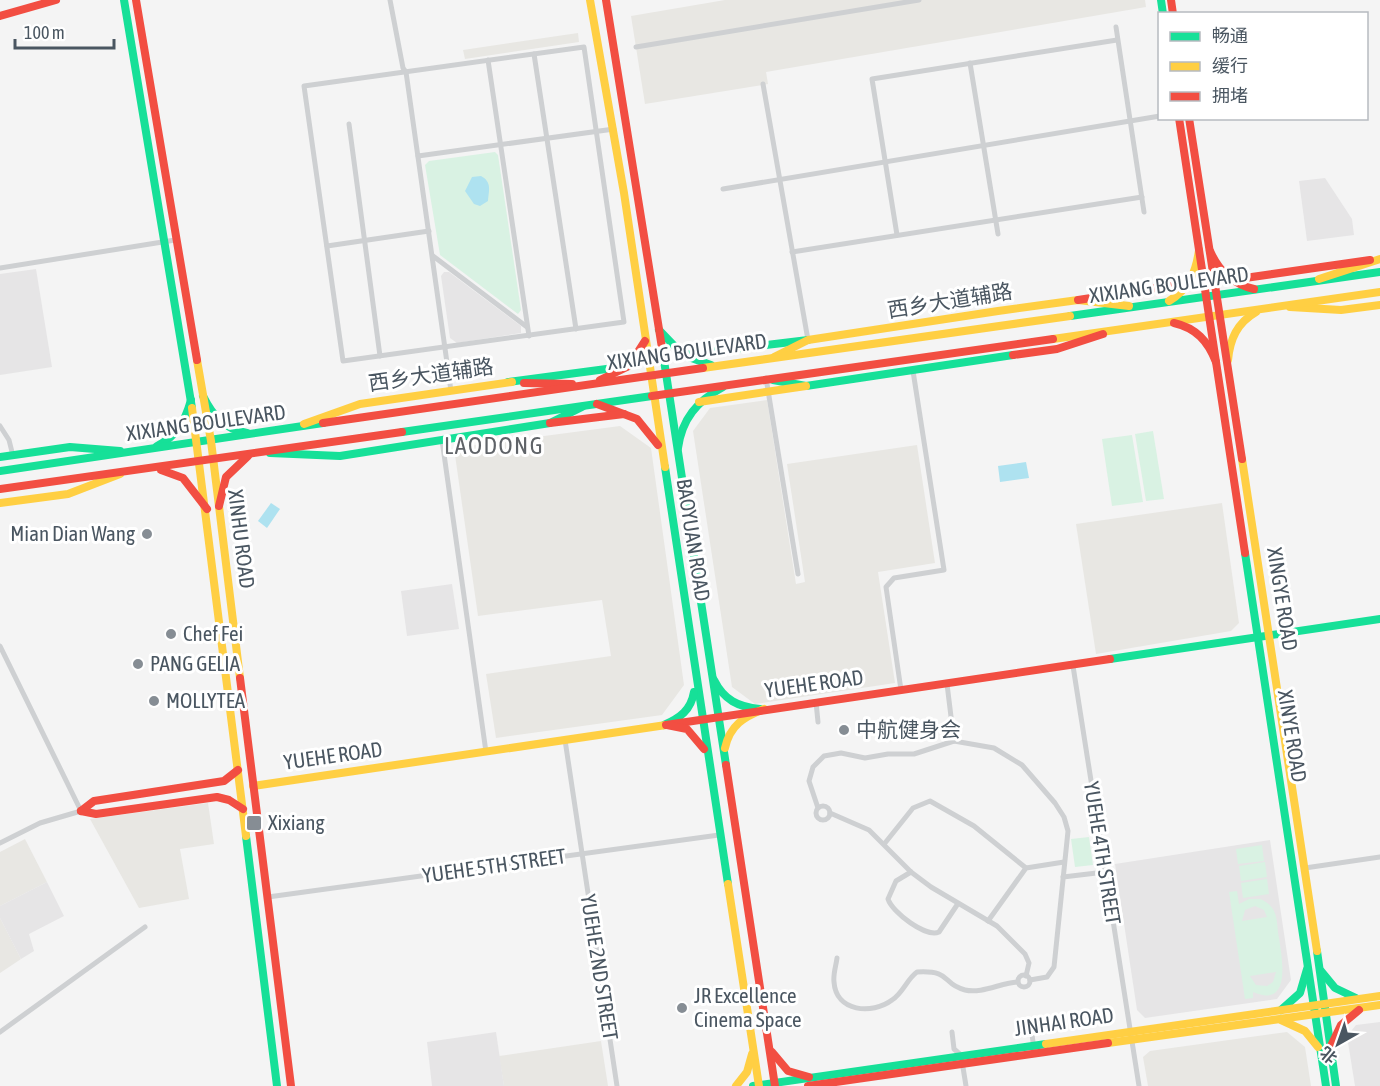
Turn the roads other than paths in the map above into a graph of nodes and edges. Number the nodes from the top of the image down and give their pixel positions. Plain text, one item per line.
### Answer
1 (56, 0) edge
2 (124, 0) edge
3 (136, 0) edge
4 (390, 0) edge
5 (590, 0) edge
6 (606, 0) edge
7 (919, 0) edge
8 (0, 16) edge
9 (1116, 27) dead end
10 (1118, 40) junction
11 (636, 47) dead end
12 (534, 54) junction
13 (488, 60) junction
14 (970, 63) junction
15 (406, 72) junction
16 (763, 84) dead end
17 (1158, 116) edge
18 (1179, 120) edge
19 (1189, 120) edge
20 (1130, 121) junction
21 (349, 124) dead end
22 (614, 129) junction
23 (597, 131) junction
24 (547, 138) junction
25 (501, 145) junction
26 (984, 146) junction
27 (418, 156) junction
28 (885, 162) junction
29 (779, 180) junction
30 (723, 189) dead end
31 (1142, 197) junction
32 (1144, 212) dead end
33 (996, 220) junction
34 (429, 231) junction
35 (998, 234) dead end
36 (897, 235) junction
37 (175, 240) junction
38 (364, 240) junction
39 (165, 242) junction
40 (327, 246) junction
41 (1199, 250) junction
42 (1210, 251) junction
43 (792, 252) junction
44 (433, 256) junction
45 (1380, 259) edge
46 (1370, 260) junction
47 (0, 268) edge
48 (1380, 272) edge
49 (1231, 280) junction
50 (1306, 283) junction
51 (1189, 284) junction
52 (1264, 290) junction
53 (1380, 292) edge
54 (1216, 296) junction
55 (1207, 298) junction
56 (1078, 300) junction
57 (1157, 305) junction
58 (1380, 305) edge
59 (1283, 306) junction
60 (1140, 308) junction
61 (1267, 308) junction
62 (655, 309) junction
63 (641, 311) junction
64 (1219, 315) junction
65 (1209, 316) junction
66 (1165, 321) junction
67 (527, 327) junction
68 (658, 328) junction
69 (1125, 328) junction
70 (576, 329) junction
71 (529, 336) junction
72 (645, 340) junction
73 (808, 340) junction
74 (447, 347) junction
75 (683, 355) junction
76 (380, 356) junction
77 (771, 359) junction
78 (1228, 360) junction
79 (1216, 362) junction
80 (726, 365) junction
81 (629, 366) junction
82 (913, 371) junction
83 (664, 374) junction
84 (650, 376) junction
85 (766, 378) junction
86 (508, 382) junction
87 (733, 383) junction
88 (585, 385) junction
89 (806, 386) junction
90 (451, 391) junction
91 (667, 392) junction
92 (768, 392) junction
93 (653, 394) junction
94 (203, 396) junction
95 (191, 400) junction
96 (699, 402) junction
97 (590, 403) junction
98 (627, 414) junction
99 (550, 423) junction
100 (0, 426) edge
101 (287, 430) junction
102 (256, 434) junction
103 (442, 440) junction
104 (211, 441) junction
105 (198, 443) junction
106 (146, 450) junction
107 (133, 452) junction
108 (256, 453) junction
109 (13, 456) junction
110 (0, 458) edge
111 (213, 460) junction
112 (677, 460) junction
113 (200, 462) junction
114 (663, 463) junction
115 (152, 468) junction
116 (0, 471) edge
117 (128, 471) junction
118 (0, 489) edge
119 (0, 503) edge
120 (219, 506) junction
121 (207, 509) junction
122 (798, 574) dead end
123 (1380, 619) edge
124 (1269, 636) junction
125 (1258, 637) junction
126 (0, 646) edge
127 (694, 664) junction
128 (1073, 666) junction
129 (709, 668) junction
130 (947, 684) junction
131 (901, 690) junction
132 (816, 702) junction
133 (764, 710) junction
134 (717, 716) junction
135 (702, 718) junction
136 (818, 722) dead end
137 (664, 725) junction
138 (565, 740) junction
139 (954, 741) junction
140 (486, 752) junction
141 (708, 761) junction
142 (725, 766) junction
143 (238, 770) junction
144 (253, 786) junction
145 (818, 808) junction
146 (243, 809) junction
147 (81, 811) junction
148 (830, 813) junction
149 (720, 835) junction
150 (0, 843) edge
151 (885, 843) junction
152 (582, 854) junction
153 (1380, 857) edge
154 (1064, 862) junction
155 (1026, 868) junction
156 (1305, 868) junction
157 (911, 872) junction
158 (1105, 872) junction
159 (1063, 877) junction
160 (268, 897) junction
161 (957, 905) junction
162 (988, 921) junction
163 (145, 927) dead end
164 (837, 958) dead end
165 (1318, 963) junction
166 (1309, 964) junction
167 (1028, 978) junction
168 (1017, 982) junction
169 (1380, 996) edge
170 (1360, 999) junction
171 (1380, 1005) edge
172 (1366, 1006) junction
173 (1320, 1009) junction
174 (1279, 1015) junction
175 (1030, 1020) dead end
176 (1130, 1031) junction
177 (0, 1032) edge
178 (952, 1032) dead end
179 (767, 1036) junction
180 (1132, 1040) junction
181 (753, 1045) junction
182 (1033, 1045) junction
183 (1320, 1050) junction
184 (1330, 1051) junction
185 (1034, 1054) junction
186 (961, 1055) junction
187 (962, 1064) junction
188 (774, 1084) edge
189 (809, 1084) edge
190 (277, 1086) edge
191 (291, 1086) edge
192 (617, 1086) edge
193 (735, 1086) edge
194 (757, 1086) edge
195 (966, 1086) edge
196 (1139, 1086) edge
197 (1326, 1086) edge
198 (1336, 1086) edge

1 - 8 main road
2 - 39 main road, XINHU ROAD
3 - 37 main road, XINHU ROAD
4 - 15 street
5 - 22 main road, BAOYUAN ROAD
6 - 62 main road, BAOYUAN ROAD
7 - 11 street
9 - 10 street
10 - 14 street
10 - 20 street
12 - 13 street
12 - 23 street
12 - 24 street
13 - 15 street
13 - 25 street
14 - 26 street
14 - 28 street
15 - 27 street
15 - 40 street
16 - 29 street
17 - 20 street
18 - 41 main road
19 - 42 main road, XINGYE ROAD
20 - 26 street
20 - 31 street
21 - 38 street
22 - 23 street
22 - 63 main road, BAOYUAN ROAD
23 - 24 street
23 - 70 street
24 - 25 street
24 - 70 street
25 - 27 street
25 - 67 street
26 - 28 street
26 - 33 street
27 - 34 street
28 - 29 street
28 - 36 street
29 - 30 street
29 - 43 street
31 - 32 street
31 - 33 street
33 - 35 street
33 - 36 street
34 - 38 street
34 - 44 street
36 - 43 street
37 - 39 street
37 - 94 main road, XINHU ROAD
38 - 40 street
38 - 76 street
39 - 47 street
39 - 95 main road, XINHU ROAD
40 - 76 street
41 - 51 main road
41 - 55 main road, XINYE ROAD
42 - 49 main road
42 - 54 main road, XINGYE ROAD
43 - 73 street
44 - 67 street
44 - 74 street
45 - 46 main road
46 - 49 main road
46 - 50 main road
48 - 50 main road, XIXIANG BOULEVARD
49 - 52 main road
50 - 52 main road, XIXIANG BOULEVARD
51 - 56 main road
51 - 57 main road
52 - 54 main road, XIXIANG BOULEVARD
53 - 59 main road, XIXIANG BOULEVARD
54 - 55 main road, XIXIANG BOULEVARD
54 - 64 main road, XINGYE ROAD
55 - 57 main road, XIXIANG BOULEVARD
55 - 65 main road, XINYE ROAD
56 - 60 main road, 西乡大道辅路
56 - 73 main road, 西乡大道辅路
57 - 60 main road, XIXIANG BOULEVARD
58 - 59 main road
59 - 61 main road, XIXIANG BOULEVARD
60 - 77 main road, XIXIANG BOULEVARD
61 - 64 main road, XIXIANG BOULEVARD
61 - 78 main road
62 - 63 main road
62 - 68 main road, BAOYUAN ROAD
63 - 72 main road, BAOYUAN ROAD
64 - 65 main road, XIXIANG BOULEVARD
64 - 78 main road, XINGYE ROAD
65 - 66 main road, XIXIANG BOULEVARD
65 - 79 main road, XINYE ROAD
66 - 69 main road, XIXIANG BOULEVARD
66 - 79 main road
67 - 71 street
68 - 75 main road
68 - 83 main road, BAOYUAN ROAD
69 - 82 main road
69 - 85 main road, XIXIANG BOULEVARD
70 - 71 street
71 - 74 street
72 - 81 main road
72 - 84 main road, BAOYUAN ROAD
73 - 75 main road
73 - 77 main road, 西乡大道辅路
74 - 76 street
74 - 90 street
75 - 80 main road
77 - 80 main road, XIXIANG BOULEVARD
78 - 124 main road, XINGYE ROAD
79 - 125 main road, XINYE ROAD
80 - 83 main road, XIXIANG BOULEVARD
81 - 86 main road
81 - 88 main road
82 - 89 main road
82 - 131 street
83 - 84 main road, XIXIANG BOULEVARD
83 - 91 main road, BAOYUAN ROAD
84 - 88 main road, XIXIANG BOULEVARD
84 - 93 main road, BAOYUAN ROAD
85 - 87 main road, XIXIANG BOULEVARD
85 - 89 main road
85 - 92 street
86 - 88 main road, 西乡大道辅路
86 - 90 main road, 西乡大道辅路
87 - 91 main road, XIXIANG BOULEVARD
87 - 96 main road
88 - 101 main road, XIXIANG BOULEVARD
89 - 92 main road
90 - 101 main road, 西乡大道辅路
91 - 93 main road, XIXIANG BOULEVARD
91 - 112 main road, BAOYUAN ROAD
92 - 96 main road
92 - 122 street
93 - 97 main road, XIXIANG BOULEVARD
93 - 114 main road, BAOYUAN ROAD
94 - 102 main road
94 - 104 main road, XINHU ROAD
95 - 105 main road, XINHU ROAD
95 - 106 main road
96 - 112 main road
97 - 98 main road
97 - 99 main road
97 - 108 main road, XIXIANG BOULEVARD
98 - 99 main road
98 - 114 main road
99 - 103 main road
100 - 109 street
101 - 102 main road, XIXIANG BOULEVARD
102 - 104 main road, XIXIANG BOULEVARD
103 - 108 main road
103 - 140 street
104 - 105 main road, XIXIANG BOULEVARD
104 - 111 main road, XINHU ROAD
105 - 106 main road, XIXIANG BOULEVARD
105 - 113 main road, XINHU ROAD
106 - 107 main road, XIXIANG BOULEVARD
107 - 109 main road
107 - 116 main road, XIXIANG BOULEVARD
108 - 111 main road, XIXIANG BOULEVARD
108 - 120 main road
109 - 110 main road
111 - 113 main road, XIXIANG BOULEVARD
111 - 120 main road, XINHU ROAD
112 - 129 main road, BAOYUAN ROAD
113 - 115 main road, XIXIANG BOULEVARD
113 - 121 main road, XINHU ROAD
114 - 127 main road, BAOYUAN ROAD
115 - 117 main road, XIXIANG BOULEVARD
115 - 121 main road
117 - 118 main road, XIXIANG BOULEVARD
117 - 119 main road
120 - 144 main road, XINHU ROAD
121 - 143 main road, XINHU ROAD
123 - 124 main road, YUEHE ROAD
124 - 125 main road, YUEHE ROAD
124 - 156 main road, XINGYE ROAD
125 - 128 main road, YUEHE ROAD
125 - 166 main road, XINYE ROAD
126 - 147 street
127 - 135 main road, BAOYUAN ROAD
127 - 137 main road
128 - 130 main road, YUEHE ROAD
128 - 158 street, YUEHE 4TH STREET
129 - 133 main road
129 - 134 main road, BAOYUAN ROAD
130 - 131 main road, YUEHE ROAD
130 - 139 street
131 - 132 main road, YUEHE ROAD
132 - 133 main road, YUEHE ROAD
132 - 136 street
133 - 134 main road, YUEHE ROAD
133 - 142 main road
134 - 135 main road, YUEHE ROAD
134 - 142 main road, BAOYUAN ROAD
135 - 137 main road, YUEHE ROAD
135 - 141 main road, BAOYUAN ROAD
137 - 138 main road, YUEHE ROAD
137 - 141 main road
138 - 140 main road, YUEHE ROAD
138 - 152 street, YUEHE 2ND STREET
139 - 145 street
139 - 154 street
140 - 144 main road, YUEHE ROAD
141 - 149 main road, BAOYUAN ROAD
142 - 179 main road, BAOYUAN ROAD
143 - 146 main road, XINHU ROAD
143 - 147 main road
144 - 160 main road, XINHU ROAD
145 - 148 street
145 - 148 street
146 - 147 main road
146 - 190 main road, XINHU ROAD
147 - 150 street
148 - 151 street
149 - 152 street, YUEHE 5TH STREET
149 - 181 main road, BAOYUAN ROAD
151 - 155 street
151 - 157 street
152 - 160 street, YUEHE 5TH STREET
152 - 192 street, YUEHE 2ND STREET
153 - 156 street
154 - 155 street
154 - 159 street
155 - 162 street
156 - 165 main road, XINGYE ROAD
157 - 161 street
157 - 161 street
158 - 159 street
158 - 176 street, YUEHE 4TH STREET
159 - 167 street
160 - 191 main road, XINHU ROAD
161 - 162 street
162 - 167 street
163 - 177 street
164 - 168 street
165 - 170 main road
165 - 173 main road, XINGYE ROAD
166 - 173 main road, XINYE ROAD
166 - 174 main road
167 - 168 street
167 - 168 street
169 - 170 main road, JINHAI ROAD
170 - 173 main road, JINHAI ROAD
171 - 172 main road, JINHAI ROAD
172 - 173 main road, JINHAI ROAD
172 - 184 main road
173 - 174 main road, JINHAI ROAD
173 - 183 main road, XINYE ROAD
173 - 184 main road, XINGYE ROAD
174 - 176 main road, JINHAI ROAD
174 - 180 main road, JINHAI ROAD
174 - 183 main road
175 - 182 street
176 - 180 street, YUEHE 4TH STREET
176 - 182 main road, JINHAI ROAD
178 - 186 street
179 - 188 main road, BAOYUAN ROAD
179 - 189 main road
180 - 185 main road, JINHAI ROAD
180 - 196 street, YUEHE 4TH STREET
181 - 193 main road
181 - 194 main road, BAOYUAN ROAD
182 - 185 street
182 - 186 main road, JINHAI ROAD
183 - 197 main road, XINYE ROAD
184 - 198 main road, XINGYE ROAD
185 - 187 main road, JINHAI ROAD
186 - 187 street
186 - 189 main road, JINHAI ROAD
187 - 189 main road, JINHAI ROAD
187 - 195 street
188 - 189 main road, JINHAI ROAD
188 - 194 main road, JINHAI ROAD

